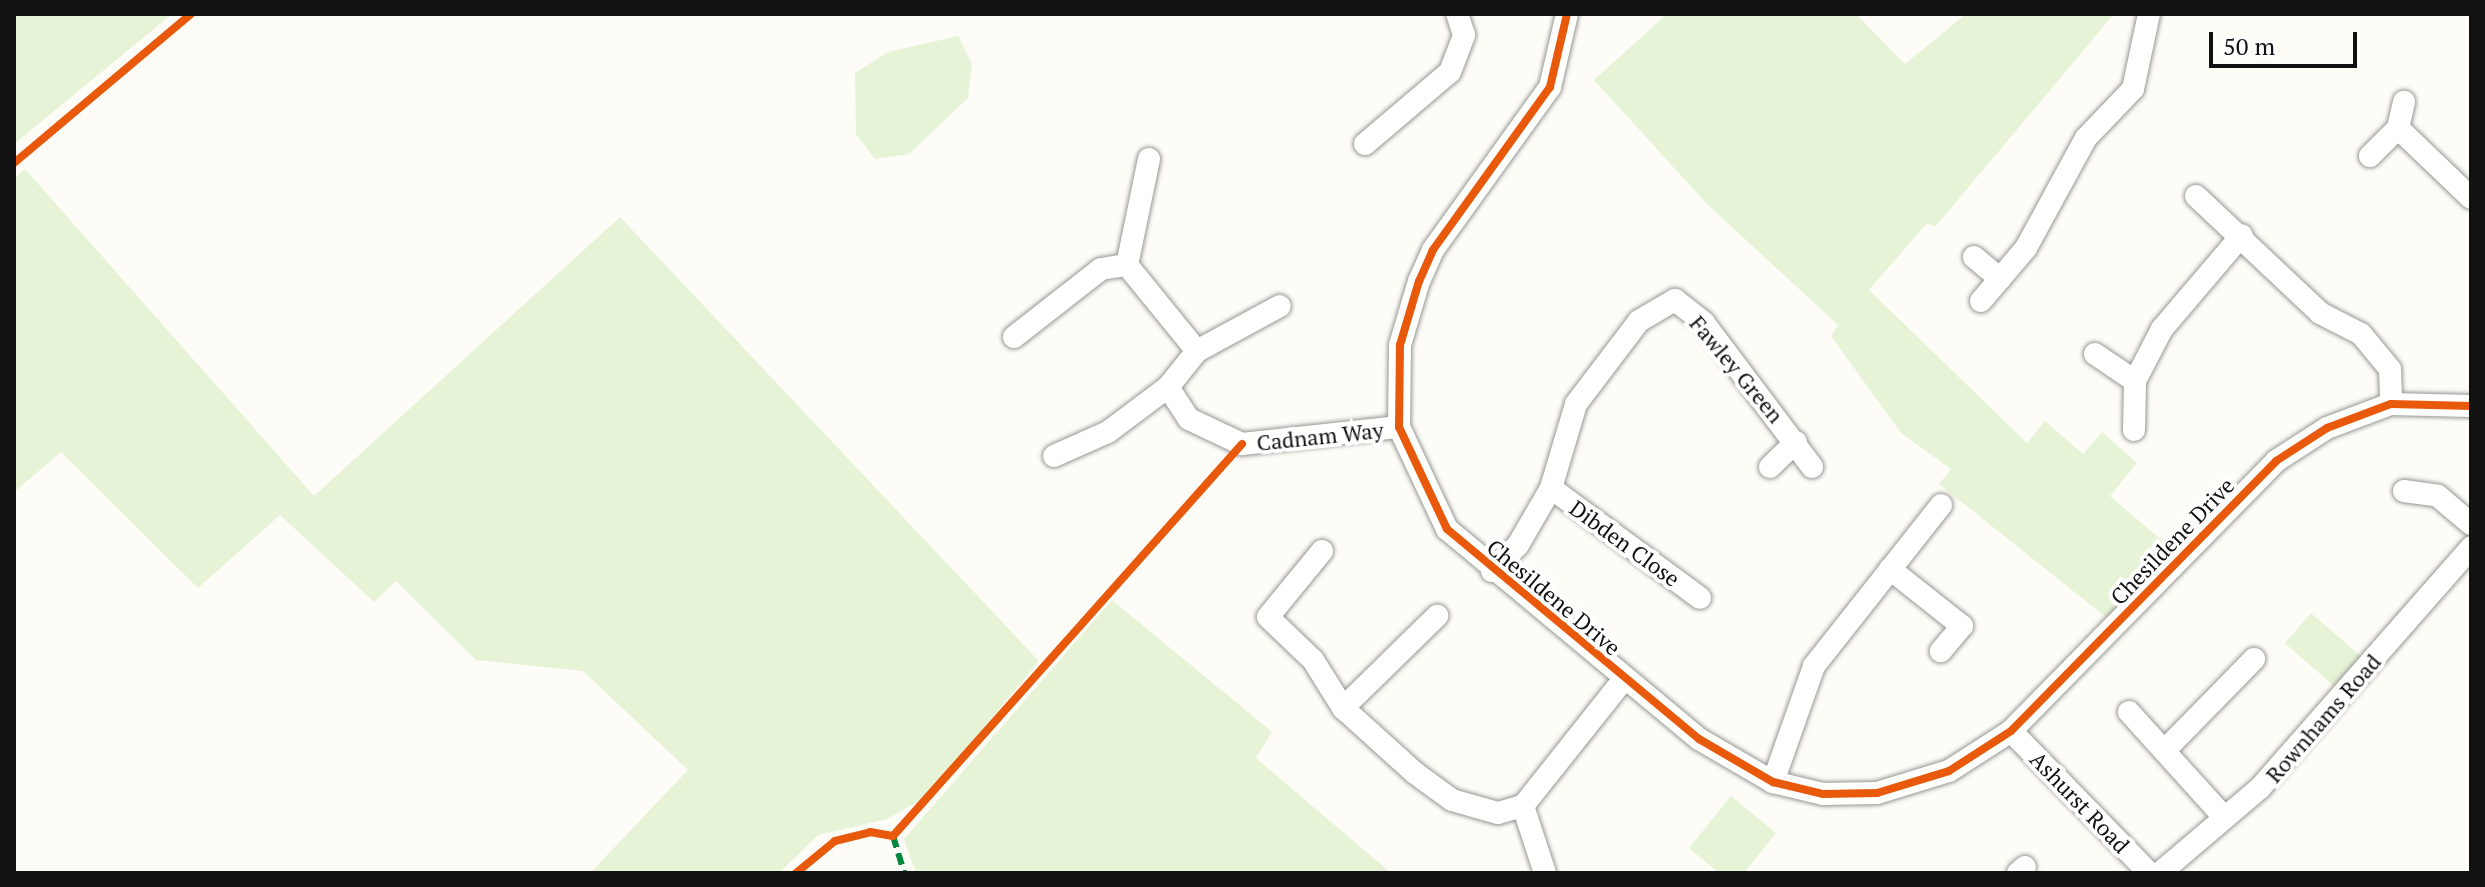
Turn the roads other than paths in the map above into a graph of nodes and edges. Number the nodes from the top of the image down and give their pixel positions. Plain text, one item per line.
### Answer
1 (1457, 14) edge
2 (1567, 14) edge
3 (2149, 14) edge
4 (2404, 102) dead end
5 (2398, 128) junction
6 (1365, 144) dead end
7 (2370, 156) dead end
8 (1149, 159) dead end
9 (2196, 196) dead end
10 (2471, 198) edge
11 (2242, 235) junction
12 (1974, 257) dead end
13 (1127, 265) junction
14 (2000, 279) junction
15 (1981, 301) dead end
16 (1280, 306) dead end
17 (1014, 337) dead end
18 (1197, 351) junction
19 (2095, 354) dead end
20 (2135, 381) junction
21 (1168, 387) junction
22 (2391, 404) junction
23 (2471, 406) edge
24 (1399, 427) junction
25 (2134, 430) dead end
26 (1796, 442) junction
27 (1054, 456) dead end
28 (1770, 467) dead end
29 (1812, 467) dead end
30 (1551, 488) junction
31 (2404, 491) dead end
32 (1941, 505) dead end
33 (2471, 524) edge
34 (2471, 548) edge
35 (1322, 551) dead end
36 (1890, 569) junction
37 (1492, 571) junction
38 (1700, 598) dead end
39 (1437, 616) dead end
40 (1941, 651) dead end
41 (2254, 659) dead end
42 (1624, 679) junction
43 (1343, 708) junction
44 (2129, 712) dead end
45 (2011, 731) junction
46 (2166, 749) junction
47 (1773, 782) junction
48 (1523, 806) junction
49 (2223, 816) junction
50 (1545, 873) edge
51 (2149, 873) edge
52 (2160, 873) edge

1 - 6 street
2 - 24 street, Chesildene Drive
3 - 14 street
4 - 5 street
5 - 7 street
5 - 10 street
8 - 13 street
9 - 11 street
11 - 20 street
11 - 22 street
12 - 14 street
13 - 17 street
13 - 18 street
14 - 15 street
16 - 18 street
18 - 21 street
19 - 20 street
20 - 25 street
21 - 24 street, Cadnam Way
21 - 27 street
22 - 23 street, Chesildene Drive
22 - 45 street, Chesildene Drive
24 - 37 street, Chesildene Drive
26 - 28 street, Fawley Green
26 - 29 street, Fawley Green
26 - 30 street, Fawley Green
30 - 37 street, Fawley Green
30 - 38 street, Dibden Close
31 - 33 street
32 - 36 street
34 - 49 street, Rownhams Road
35 - 43 street
36 - 40 street
36 - 47 street
37 - 42 street, Chesildene Drive
39 - 43 street
41 - 46 street
42 - 47 street, Chesildene Drive
42 - 48 street
43 - 48 street
44 - 46 street
45 - 47 street, Chesildene Drive
45 - 51 street, Ashurst Road
46 - 49 street
48 - 50 street
49 - 52 street, Rownhams Road

